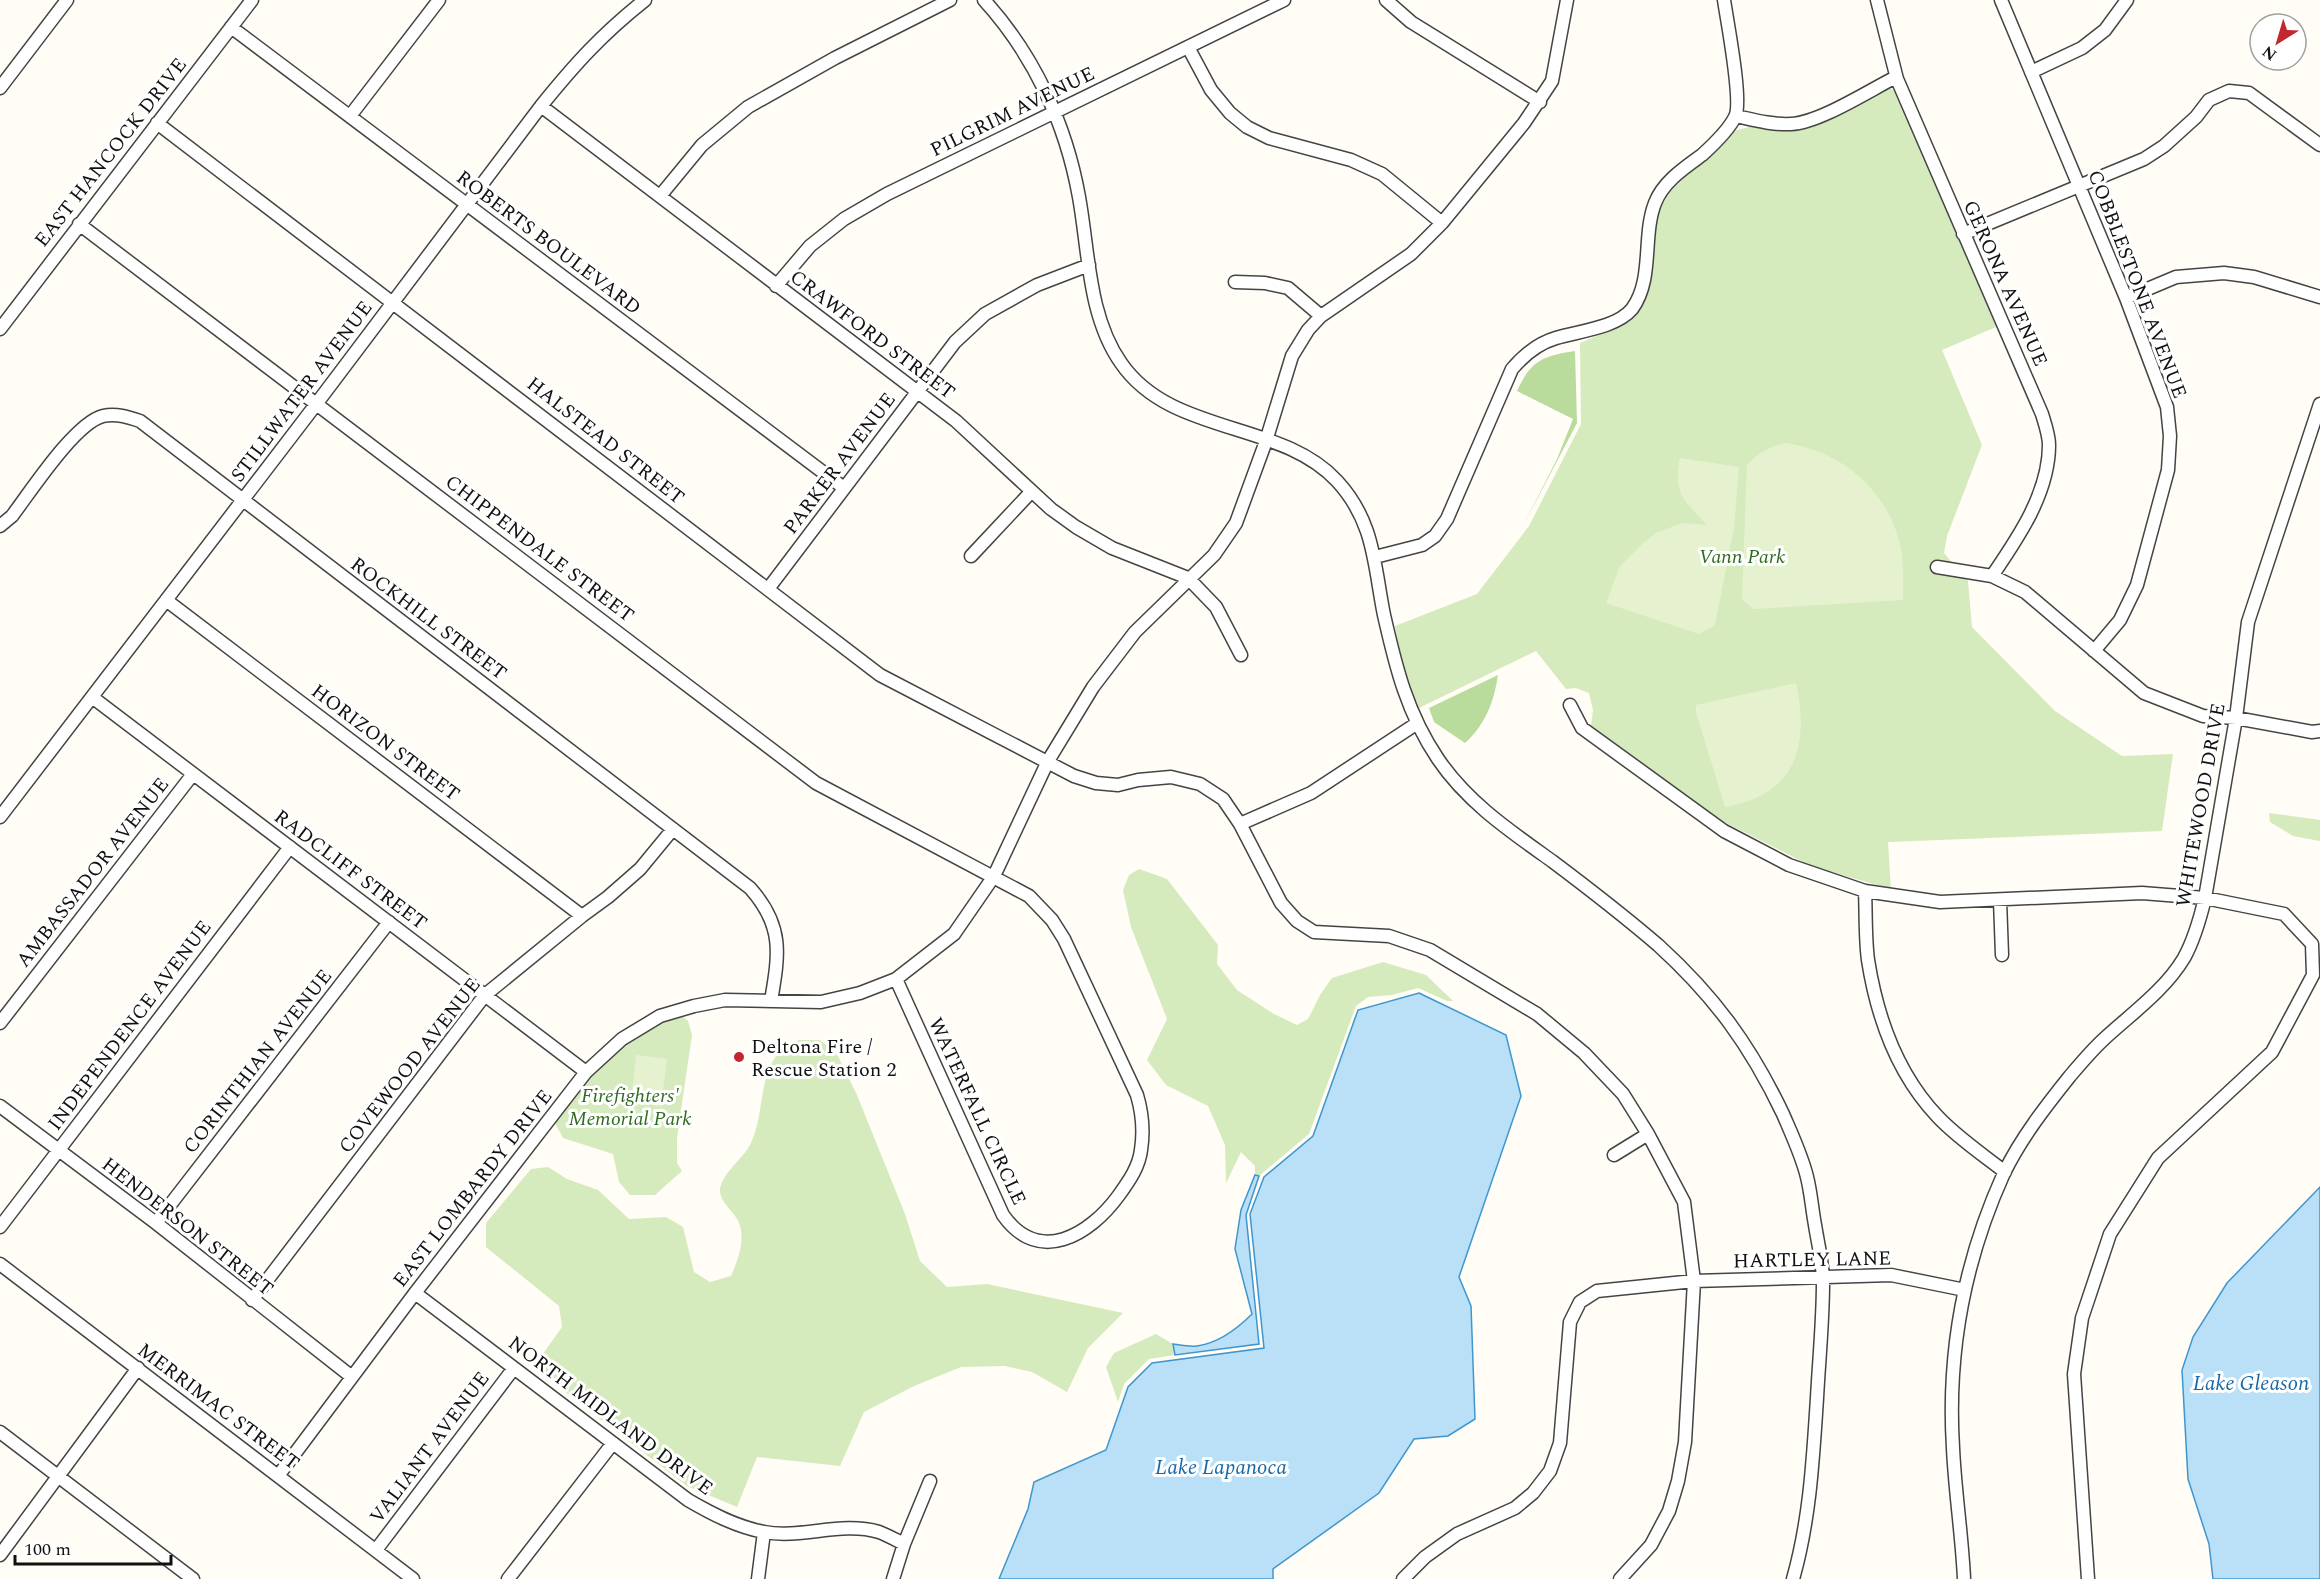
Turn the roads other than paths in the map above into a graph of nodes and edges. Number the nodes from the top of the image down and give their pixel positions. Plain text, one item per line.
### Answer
1 (67, 0) edge
2 (252, 0) edge
3 (438, 0) edge
4 (645, 0) edge
5 (950, 0) edge
6 (984, 0) edge
7 (1284, 0) edge
8 (1386, 0) edge
9 (1568, 0) edge
10 (1724, 0) edge
11 (1877, 0) edge
12 (2001, 0) edge
13 (2127, 0) edge
14 (231, 27) junction
15 (1188, 47) junction
16 (2031, 72) junction
17 (1896, 77) junction
18 (0, 88) edge
19 (1540, 102) junction
20 (541, 106) junction
21 (1055, 112) junction
22 (350, 116) junction
23 (1736, 116) junction
24 (158, 123) junction
25 (2320, 145) edge
26 (2079, 187) junction
27 (660, 196) junction
28 (467, 204) junction
29 (1442, 223) junction
30 (79, 224) junction
31 (1963, 234) junction
32 (1089, 265) junction
33 (1235, 282) dead end
34 (776, 286) junction
35 (2320, 297) edge
36 (2126, 298) junction
37 (393, 301) junction
38 (1321, 316) junction
39 (0, 329) edge
40 (917, 392) junction
41 (317, 403) junction
42 (2320, 404) edge
43 (1266, 441) junction
44 (844, 488) junction
45 (1031, 492) junction
46 (243, 500) junction
47 (0, 526) edge
48 (971, 556) dead end
49 (1375, 557) junction
50 (1936, 567) dead end
51 (1992, 576) junction
52 (1188, 578) junction
53 (768, 589) junction
54 (166, 600) junction
55 (2094, 651) junction
56 (1241, 655) dead end
57 (92, 697) junction
58 (1570, 705) dead end
59 (2235, 718) junction
60 (1416, 724) junction
61 (2320, 731) edge
62 (1048, 761) junction
63 (194, 774) junction
64 (0, 817) edge
65 (1240, 824) junction
66 (673, 829) junction
67 (290, 847) junction
68 (994, 876) junction
69 (1865, 891) junction
70 (2205, 898) junction
71 (2000, 900) junction
72 (582, 916) junction
73 (388, 922) junction
74 (2002, 956) dead end
75 (896, 979) junction
76 (485, 995) junction
77 (771, 1001) junction
78 (0, 1023) edge
79 (586, 1072) junction
80 (0, 1106) edge
81 (1648, 1134) junction
82 (58, 1150) junction
83 (1614, 1155) dead end
84 (2005, 1172) junction
85 (156, 1223) junction
86 (0, 1227) edge
87 (0, 1264) edge
88 (1823, 1278) junction
89 (1694, 1281) junction
90 (1965, 1290) junction
91 (415, 1293) junction
92 (252, 1300) junction
93 (138, 1368) junction
94 (514, 1368) junction
95 (352, 1377) junction
96 (0, 1431) edge
97 (613, 1443) junction
98 (57, 1475) junction
99 (278, 1476) junction
100 (930, 1481) dead end
101 (764, 1532) junction
102 (904, 1544) junction
103 (376, 1551) junction
104 (0, 1555) edge
105 (193, 1579) edge
106 (413, 1579) edge
107 (508, 1579) edge
108 (758, 1579) edge
109 (893, 1579) edge
110 (1403, 1579) edge
111 (1620, 1579) edge
112 (1793, 1579) edge
113 (1964, 1579) edge
114 (2088, 1579) edge

1 - 18 street
2 - 14 street, EAST HANCOCK DRIVE
3 - 22 street
4 - 20 street, STILLWATER AVENUE
5 - 27 street
6 - 21 street
7 - 15 street, PILGRIM AVENUE
8 - 19 street
9 - 19 street, EAST LOMBARDY DRIVE
10 - 23 street
11 - 17 street, GERONA AVENUE
12 - 16 street, COBBLESTONE AVENUE
13 - 16 street
14 - 22 street, ROBERTS BOULEVARD
14 - 24 street, EAST HANCOCK DRIVE
15 - 21 street, PILGRIM AVENUE
15 - 29 street
16 - 26 street, COBBLESTONE AVENUE
17 - 23 street
17 - 31 street, GERONA AVENUE
19 - 29 street, EAST LOMBARDY DRIVE
20 - 27 street, CRAWFORD STREET
20 - 28 street, STILLWATER AVENUE
21 - 32 street
21 - 34 street, PILGRIM AVENUE
22 - 28 street, ROBERTS BOULEVARD
23 - 49 street
24 - 30 street, EAST HANCOCK DRIVE
24 - 37 street, HALSTEAD STREET
25 - 26 street
26 - 31 street
26 - 36 street, COBBLESTONE AVENUE
27 - 34 street, CRAWFORD STREET
28 - 37 street, STILLWATER AVENUE
28 - 44 street, ROBERTS BOULEVARD
29 - 38 street, EAST LOMBARDY DRIVE
30 - 39 street, EAST HANCOCK DRIVE
30 - 41 street, CHIPPENDALE STREET
31 - 51 street, GERONA AVENUE
32 - 40 street, PARKER AVENUE
32 - 43 street
33 - 38 street
34 - 40 street, CRAWFORD STREET
35 - 36 street
36 - 55 street, COBBLESTONE AVENUE
37 - 41 street, STILLWATER AVENUE
37 - 53 street, HALSTEAD STREET
38 - 43 street, EAST LOMBARDY DRIVE
40 - 44 street, PARKER AVENUE
40 - 45 street, CRAWFORD STREET
41 - 46 street, STILLWATER AVENUE
41 - 68 street, CHIPPENDALE STREET
42 - 59 street, WHITEWOOD DRIVE
43 - 49 street
43 - 52 street, EAST LOMBARDY DRIVE
44 - 53 street, PARKER AVENUE
45 - 48 street
45 - 52 street, CRAWFORD STREET
46 - 47 street, ROCKHILL STREET
46 - 54 street, STILLWATER AVENUE
46 - 66 street, ROCKHILL STREET
49 - 60 street
50 - 51 street
51 - 55 street
52 - 56 street
52 - 62 street, EAST LOMBARDY DRIVE
53 - 62 street, HALSTEAD STREET
54 - 57 street, STILLWATER AVENUE
54 - 72 street, HORIZON STREET
55 - 59 street
57 - 63 street, RADCLIFF STREET
57 - 64 street, STILLWATER AVENUE
58 - 69 street
59 - 61 street
59 - 70 street, WHITEWOOD DRIVE
60 - 65 street
60 - 88 street
62 - 65 street, HALSTEAD STREET
62 - 68 street, EAST LOMBARDY DRIVE
63 - 67 street, RADCLIFF STREET
63 - 78 street, AMBASSADOR AVENUE
65 - 81 street, HALSTEAD STREET
66 - 72 street, COVEWOOD AVENUE
66 - 77 street, ROCKHILL STREET
67 - 73 street, RADCLIFF STREET
67 - 82 street, INDEPENDENCE AVENUE
68 - 75 street, EAST LOMBARDY DRIVE
68 - 75 street, WATERFALL CIRCLE
69 - 71 street
69 - 84 street
70 - 71 street
70 - 84 street, WHITEWOOD DRIVE
70 - 114 street
71 - 74 street
72 - 76 street, COVEWOOD AVENUE
73 - 76 street, RADCLIFF STREET
73 - 85 street, CORINTHIAN AVENUE
75 - 77 street, EAST LOMBARDY DRIVE
76 - 79 street, RADCLIFF STREET
76 - 92 street, COVEWOOD AVENUE
77 - 79 street, EAST LOMBARDY DRIVE
79 - 91 street, EAST LOMBARDY DRIVE
80 - 82 street, HENDERSON STREET
81 - 83 street
81 - 89 street, HALSTEAD STREET
82 - 85 street, HENDERSON STREET
82 - 86 street, INDEPENDENCE AVENUE
84 - 90 street, WHITEWOOD DRIVE
85 - 92 street, HENDERSON STREET
87 - 93 street, MERRIMAC STREET
88 - 89 street, HARTLEY LANE
88 - 90 street, HARTLEY LANE
88 - 112 street
89 - 110 street, HARTLEY LANE
89 - 111 street, HALSTEAD STREET
90 - 113 street, WHITEWOOD DRIVE
91 - 94 street, NORTH MIDLAND DRIVE
91 - 95 street, EAST LOMBARDY DRIVE
92 - 95 street, HENDERSON STREET
93 - 98 street
93 - 99 street, MERRIMAC STREET
94 - 97 street, NORTH MIDLAND DRIVE
94 - 103 street, VALIANT AVENUE
95 - 99 street, EAST LOMBARDY DRIVE
96 - 98 street
97 - 101 street, NORTH MIDLAND DRIVE
97 - 107 street
98 - 104 street
98 - 105 street
99 - 103 street, MERRIMAC STREET
100 - 102 street
101 - 102 street, NORTH MIDLAND DRIVE
101 - 108 street
102 - 109 street
103 - 106 street, MERRIMAC STREET

